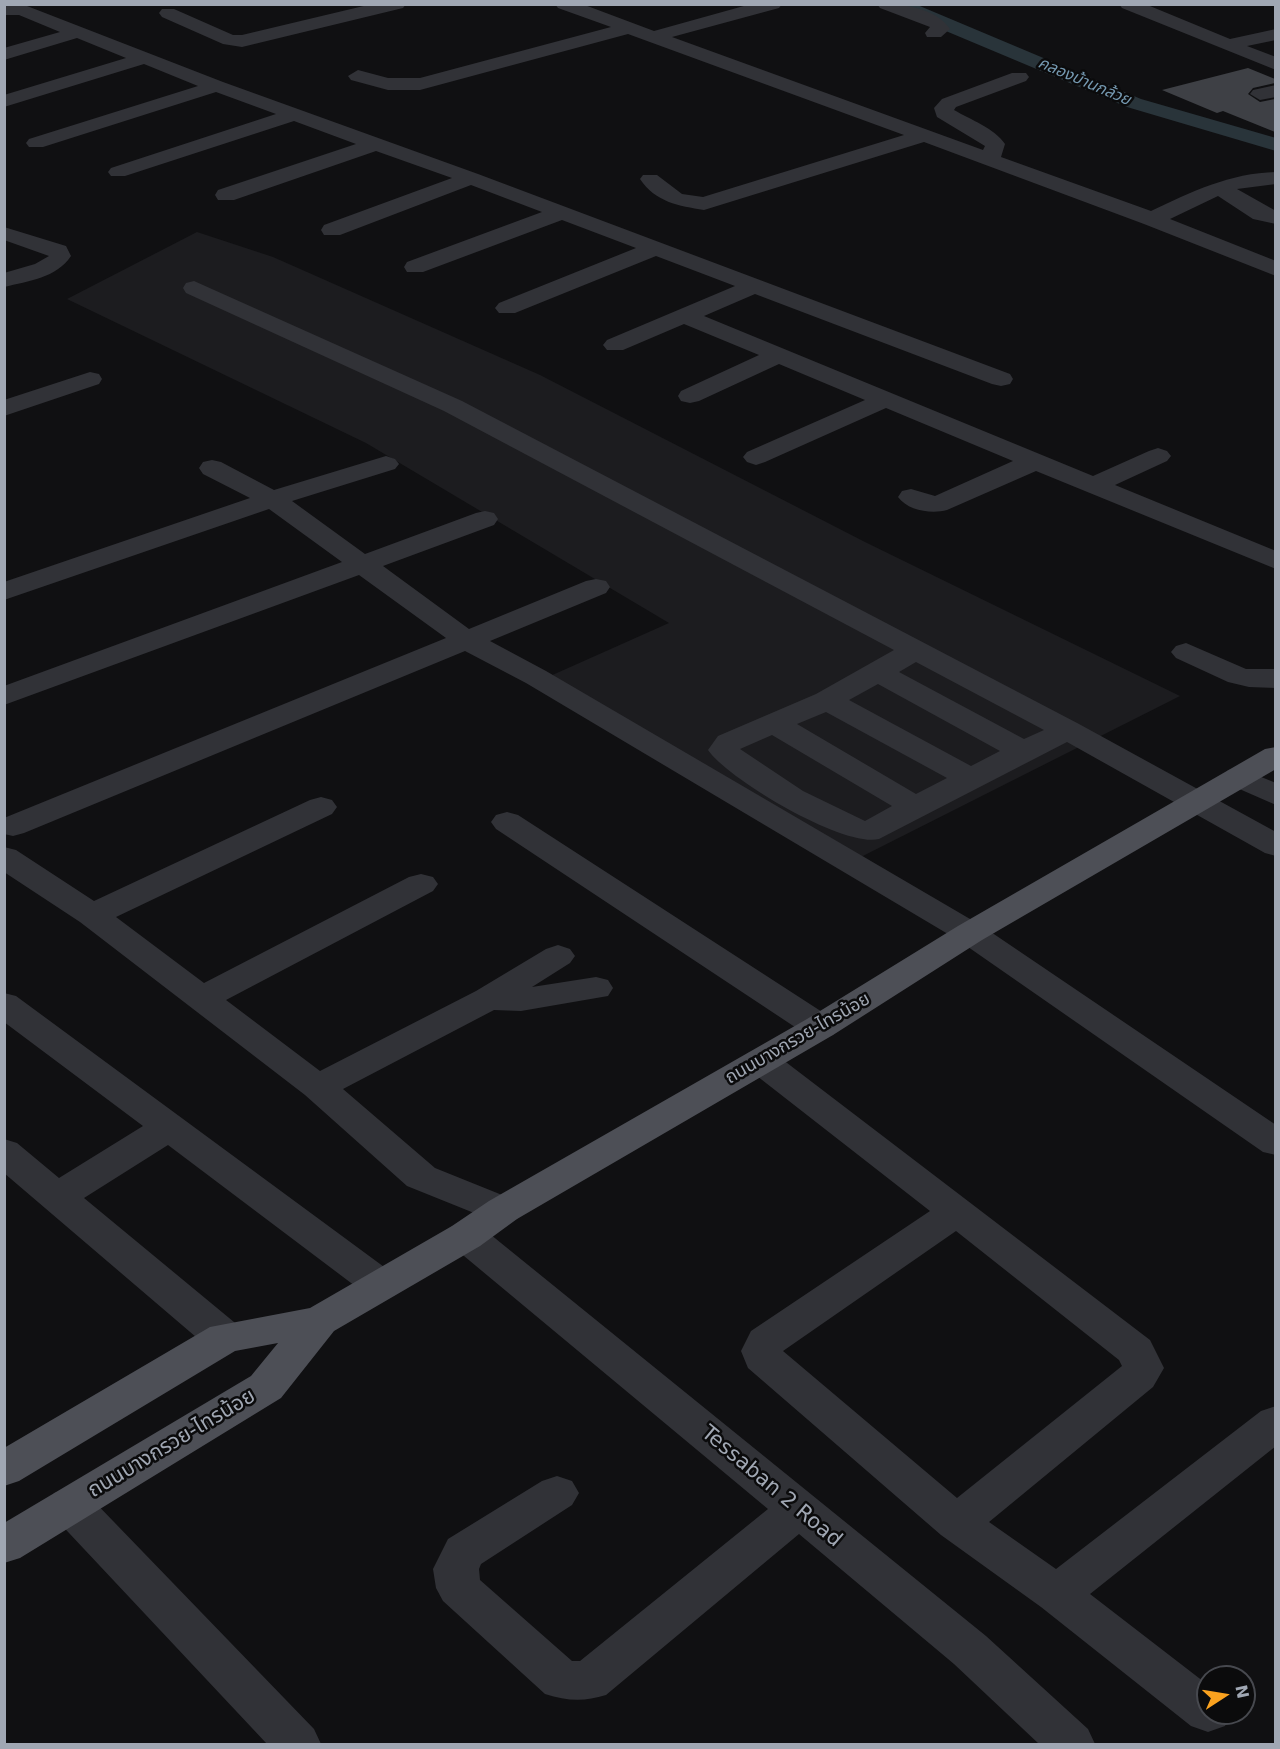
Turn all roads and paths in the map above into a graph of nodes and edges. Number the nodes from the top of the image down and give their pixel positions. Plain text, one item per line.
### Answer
1 (397, 4) edge
2 (564, 4) edge
3 (773, 4) edge
4 (886, 4) edge
5 (1128, 4) edge
6 (4, 10) edge
7 (168, 13) dead end
8 (1275, 18) edge
9 (629, 28) junction
10 (78, 32) junction
11 (933, 33) dead end
12 (1201, 34) junction
13 (1275, 34) edge
14 (652, 36) junction
15 (1228, 45) junction
16 (4, 54) edge
17 (145, 58) junction
18 (1275, 64) edge
19 (358, 76) dead end
20 (1019, 77) dead end
21 (216, 86) junction
22 (4, 101) edge
23 (293, 115) junction
24 (923, 136) junction
25 (36, 143) dead end
26 (375, 144) junction
27 (984, 158) junction
28 (118, 172) dead end
29 (471, 178) junction
30 (1275, 178) edge
31 (650, 179) dead end
32 (1220, 188) junction
33 (226, 195) dead end
34 (561, 213) junction
35 (1275, 218) edge
36 (1152, 219) junction
37 (332, 230) dead end
38 (4, 233) edge
39 (654, 249) junction
40 (415, 267) dead end
41 (1275, 269) edge
42 (4, 280) edge
43 (754, 286) junction
44 (194, 288) dead end
45 (507, 308) dead end
46 (685, 316) junction
47 (615, 345) dead end
48 (779, 355) junction
49 (90, 379) dead end
50 (1001, 379) dead end
51 (690, 396) dead end
52 (887, 399) junction
53 (4, 410) edge
54 (1158, 456) dead end
55 (756, 457) dead end
56 (1036, 461) junction
57 (386, 464) dead end
58 (212, 468) dead end
59 (1094, 485) junction
60 (911, 497) dead end
61 (272, 499) junction
62 (485, 519) dead end
63 (1275, 535) edge
64 (1250, 550) junction
65 (1275, 561) edge
66 (363, 563) junction
67 (596, 587) dead end
68 (4, 592) edge
69 (468, 641) junction
70 (916, 650) junction
71 (1186, 652) dead end
72 (878, 672) junction
73 (1274, 677) edge
74 (4, 696) edge
75 (827, 700) junction
76 (773, 723) junction
77 (1068, 730) junction
78 (1023, 751) junction
79 (1275, 756) edge
80 (1239, 777) junction
81 (970, 778) junction
82 (1275, 795) edge
83 (1198, 801) junction
84 (321, 807) dead end
85 (916, 807) junction
86 (507, 822) dead end
87 (9, 841) edge
88 (1275, 846) edge
89 (421, 884) dead end
90 (92, 915) junction
91 (970, 933) junction
92 (558, 956) dead end
93 (596, 988) dead end
94 (202, 999) junction
95 (488, 999) junction
96 (4, 1004) edge
97 (820, 1027) junction
98 (761, 1061) junction
99 (318, 1087) junction
100 (170, 1126) junction
101 (1275, 1143) edge
102 (4, 1152) edge
103 (59, 1196) junction
104 (503, 1210) junction
105 (957, 1212) junction
106 (466, 1236) junction
107 (381, 1285) junction
108 (320, 1321) junction
109 (225, 1338) junction
110 (1275, 1422) edge
111 (4, 1469) edge
112 (557, 1493) dead end
113 (70, 1505) junction
114 (799, 1509) junction
115 (957, 1522) junction
116 (4, 1545) edge
117 (1057, 1594) junction
118 (1196, 1702) edge
119 (297, 1744) edge
120 (1071, 1744) edge

1 - 7 street
2 - 9 street
3 - 14 street
4 - 11 street
5 - 12 street
6 - 10 street
8 - 12 street
9 - 14 street
9 - 19 street
10 - 16 street
10 - 17 street
12 - 15 street
13 - 15 street
14 - 24 street
15 - 18 street
17 - 21 street
17 - 22 street
20 - 27 street
21 - 23 street
21 - 25 street
23 - 26 street
23 - 28 street
24 - 27 street
24 - 31 street
26 - 29 street
26 - 33 street
27 - 36 street
29 - 34 street
29 - 37 street
30 - 32 street
32 - 35 street
32 - 36 street
34 - 39 street
34 - 40 street
36 - 41 street
38 - 42 street
39 - 43 street
39 - 45 street
43 - 46 street
43 - 50 street
44 - 70 street
46 - 47 street
46 - 48 street
48 - 51 street
48 - 52 street
49 - 53 street
52 - 55 street
52 - 56 street
54 - 59 street
56 - 59 street
56 - 60 street
57 - 61 street
58 - 61 street
59 - 64 street
61 - 66 street
61 - 68 street
62 - 66 street
63 - 64 street
64 - 65 street
66 - 69 street
66 - 74 street
67 - 69 street
69 - 87 street
69 - 91 street
70 - 72 street
70 - 77 street
71 - 73 street
72 - 75 street
72 - 78 street
75 - 76 street
75 - 81 street
76 - 85 street
76 - 85 street
77 - 78 street
77 - 83 street
78 - 81 street
79 - 80 main road, ถนนบางกรวย-ไทรน้อย
80 - 82 street
80 - 83 main road, ถนนบางกรวย-ไทรน้อย
81 - 85 street
83 - 88 street
83 - 91 main road, ถนนบางกรวย-ไทรน้อย
84 - 90 street
86 - 97 street
87 - 90 street
89 - 94 street
90 - 94 street
91 - 97 main road, ถนนบางกรวย-ไทรน้อย
91 - 101 street
92 - 95 street
93 - 95 street
94 - 99 street
95 - 99 street
96 - 100 street
97 - 98 main road, ถนนบางกรวย-ไทรน้อย
98 - 104 main road, ถนนบางกรวย-ไทรน้อย
98 - 105 street
99 - 104 street
100 - 103 street
100 - 107 street
102 - 103 street
103 - 109 street
104 - 106 main road, ถนนบางกรวย-ไทรน้อย
105 - 115 street
105 - 115 street
106 - 107 main road, ถนนบางกรวย-ไทรน้อย
106 - 114 street, Tessaban 2 Road
107 - 108 main road, ถนนบางกรวย-ไทรน้อย
108 - 109 main road, ถนนบางกรวย-ไทรน้อย
108 - 113 main road, ถนนบางกรวย-ไทรน้อย
109 - 111 main road, ถนนบางกรวย-ไทรน้อย
110 - 117 street
112 - 114 street
113 - 116 main road, ถนนบางกรวย-ไทรน้อย
113 - 119 street
114 - 120 street, Tessaban 2 Road
115 - 117 street
117 - 118 street

